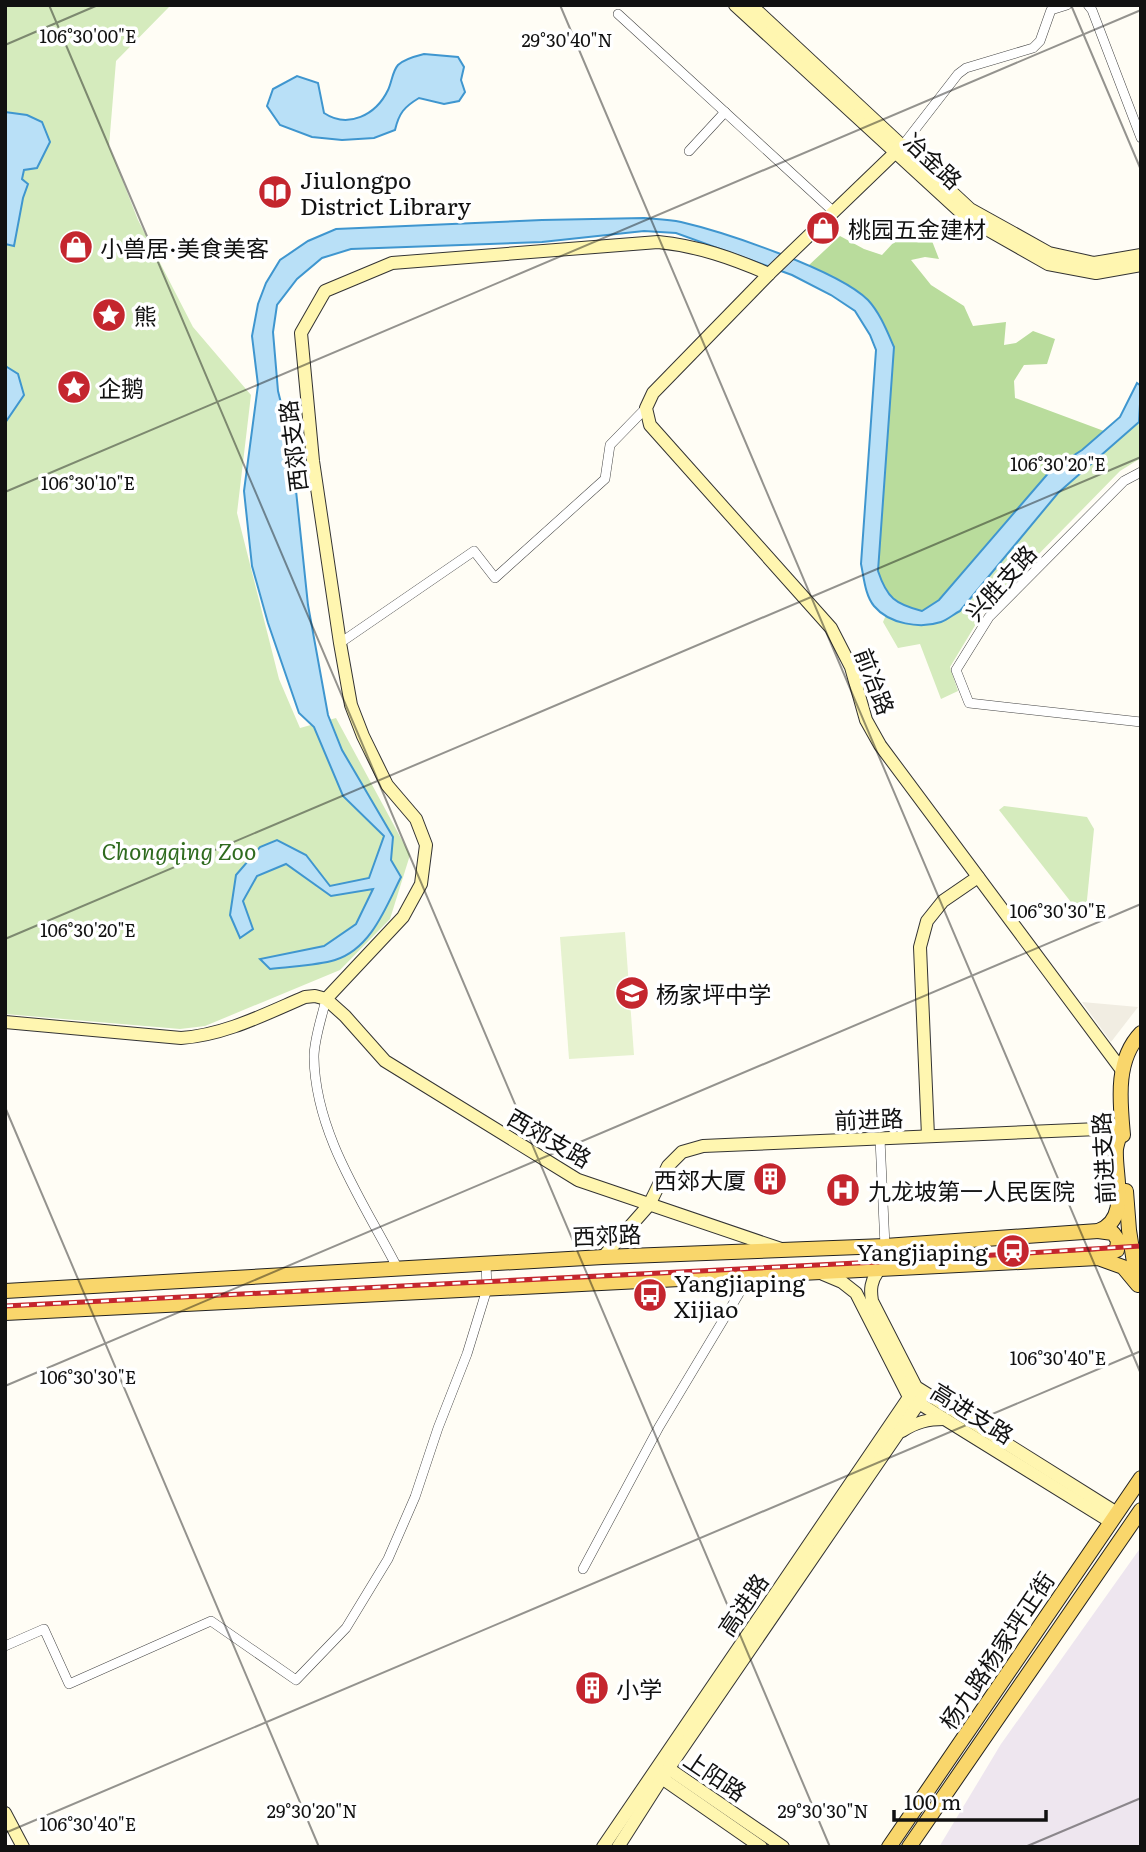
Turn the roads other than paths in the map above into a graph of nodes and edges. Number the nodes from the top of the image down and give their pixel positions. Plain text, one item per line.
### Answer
1 (735, 5) edge
2 (751, 5) edge
3 (1040, 5) edge
4 (1068, 5) edge
5 (1088, 5) edge
6 (1051, 10) junction
7 (618, 14) dead end
8 (725, 112) junction
9 (1141, 138) edge
10 (899, 148) junction
11 (689, 151) dead end
12 (834, 212) junction
13 (1141, 255) edge
14 (1141, 265) edge
15 (769, 274) junction
16 (646, 408) junction
17 (1141, 472) edge
18 (340, 643) junction
19 (1141, 722) edge
20 (978, 877) junction
21 (326, 999) junction
22 (5, 1022) edge
23 (1141, 1033) edge
24 (1121, 1069) junction
25 (1122, 1128) junction
26 (928, 1136) junction
27 (880, 1139) junction
28 (649, 1205) junction
29 (1098, 1231) junction
30 (885, 1246) junction
31 (788, 1251) junction
32 (603, 1257) junction
33 (1098, 1258) junction
34 (486, 1263) junction
35 (398, 1269) junction
36 (878, 1271) junction
37 (823, 1274) junction
38 (749, 1277) junction
39 (486, 1289) junction
40 (1139, 1289) edge
41 (5, 1292) edge
42 (5, 1313) edge
43 (917, 1395) junction
44 (944, 1419) junction
45 (896, 1435) junction
46 (1141, 1478) edge
47 (1141, 1510) edge
48 (1114, 1518) junction
49 (583, 1569) dead end
50 (5, 1646) edge
51 (661, 1770) junction
52 (5, 1813) edge
53 (23, 1847) edge
54 (603, 1847) edge
55 (618, 1847) edge
56 (761, 1847) edge
57 (783, 1847) edge
58 (889, 1847) edge
59 (909, 1847) edge

1 - 10 street, 冶金路
2 - 10 street, 冶金路
3 - 6 street
4 - 6 street
5 - 9 street
6 - 10 street
7 - 8 street
8 - 11 street
8 - 12 street
10 - 12 street
10 - 13 street, 冶金路
10 - 14 street, 冶金路
12 - 15 street
15 - 16 street
15 - 18 street, 西郊支路
16 - 18 street
16 - 20 street, 前冶路
17 - 19 street, 兴胜支路
18 - 21 street, 西郊支路
20 - 24 street, 前冶路
20 - 26 street
21 - 22 street
21 - 28 street, 西郊支路
21 - 35 street
23 - 24 main road, 前进支路
24 - 25 main road, 前进支路
25 - 26 street, 前进路
25 - 29 main road
25 - 40 main road, 前进支路
26 - 27 street, 前进路
27 - 28 street, 前进路
27 - 30 street
28 - 31 street, 西郊支路
28 - 32 street, 前进路
29 - 30 main road, 西郊路
29 - 33 main road
30 - 31 main road, 西郊路
31 - 32 main road, 西郊路
32 - 34 main road, 西郊路
33 - 36 main road
33 - 40 main road
34 - 35 main road, 西郊路
34 - 39 street
35 - 41 main road, 西郊路
36 - 37 main road
36 - 43 street, 高进支路
37 - 38 main road
37 - 43 street, 高进支路
38 - 39 main road
38 - 49 street
39 - 42 main road
39 - 50 street
43 - 44 street, 高进支路
43 - 45 street, 高进路
43 - 48 street, 高进支路
43 - 51 street, 高进路
44 - 45 street
44 - 48 street, 高进支路
45 - 51 street, 高进路
46 - 48 main road, 杨九路杨家坪正街
47 - 59 main road, 杨九路杨家坪正街
48 - 58 main road, 杨九路杨家坪正街
51 - 54 street, 高进路
51 - 55 street, 高进路
51 - 56 street
51 - 57 street, 上阳路
52 - 53 street

